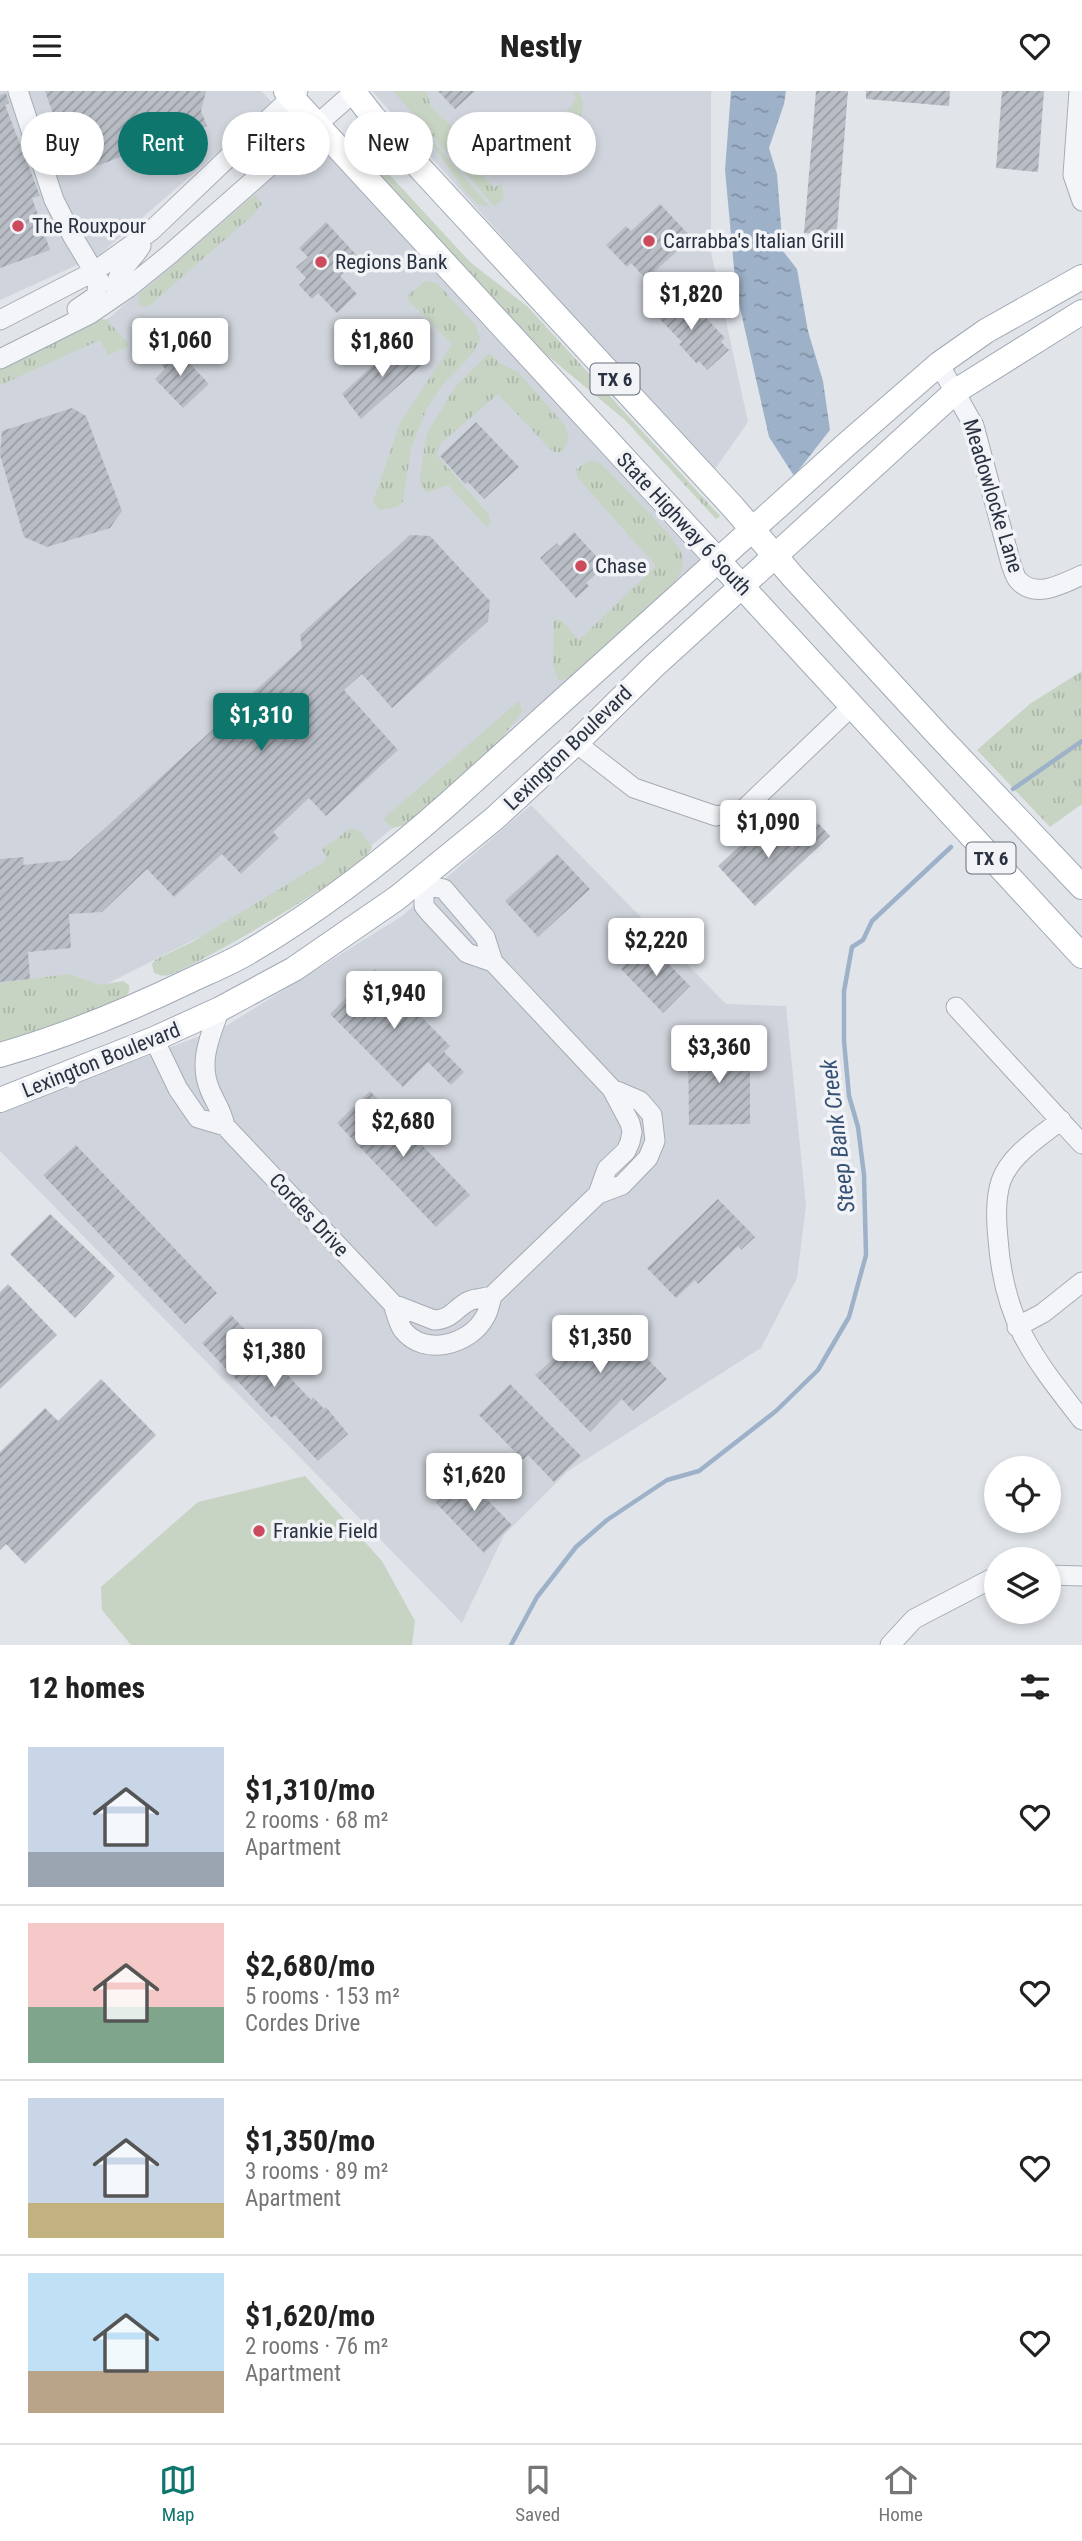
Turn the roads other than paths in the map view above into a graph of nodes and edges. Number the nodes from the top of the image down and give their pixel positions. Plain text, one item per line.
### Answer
1 (18, 91) edge
2 (354, 91) edge
3 (1079, 91) edge
4 (292, 93) edge
5 (307, 112) edge
6 (330, 113) edge
7 (330, 139) edge
8 (260, 175) edge
9 (1082, 201) edge
10 (151, 231) junction
11 (95, 271) junction
12 (1082, 277) edge
13 (117, 295) junction
14 (1082, 312) edge
15 (0, 320) edge
16 (51, 334) junction
17 (0, 359) edge
18 (939, 364) junction
19 (956, 391) junction
20 (753, 530) junction
21 (775, 556) junction
22 (718, 561) junction
23 (1082, 575) edge
24 (741, 587) junction
25 (852, 706) junction
26 (549, 715) junction
27 (576, 743) junction
28 (395, 851) junction
29 (422, 883) junction
30 (1082, 887) edge
31 (1082, 956) edge
32 (152, 999) junction
33 (956, 1007) dead end
34 (220, 1009) junction
35 (154, 1039) junction
36 (0, 1055) edge
37 (0, 1100) edge
38 (1060, 1120) junction
39 (225, 1126) junction
40 (1082, 1144) edge
41 (1082, 1282) edge
42 (1017, 1327) junction
43 (1082, 1420) edge
44 (1061, 1573) edge
45 (1082, 1576) edge
46 (984, 1583) edge
47 (890, 1645) edge

1 - 11 street
2 - 6 street
2 - 20 main road, TX 6
3 - 9 street
4 - 5 main road, State Highway 6 South / TX 6
4 - 10 street
7 - 22 main road, State Highway 6 South / TX 6
8 - 13 street
10 - 11 street
10 - 13 street
11 - 15 street
11 - 16 street
12 - 18 main road, Lexington Boulevard
13 - 16 street
14 - 19 main road, Lexington Boulevard
16 - 17 street
18 - 19 street, Meadowlocke Lane
18 - 20 main road, Lexington Boulevard
19 - 21 main road, Lexington Boulevard
19 - 23 street, Meadowlocke Lane
20 - 21 main road, TX 6
20 - 22 main road, Lexington Boulevard
21 - 24 main road, Lexington Boulevard
21 - 30 main road, TX 6
22 - 24 main road, State Highway 6 South / TX 6
22 - 26 main road, Lexington Boulevard
24 - 25 main road, State Highway 6 South / TX 6
24 - 27 main road, Lexington Boulevard
25 - 27 street
25 - 31 main road, State Highway 6 South / TX 6
26 - 27 main road
26 - 28 main road, Lexington Boulevard
27 - 29 main road, Lexington Boulevard
28 - 29 main road
28 - 32 main road, Lexington Boulevard
29 - 34 main road, Lexington Boulevard
29 - 39 street, Cordes Drive
32 - 35 main road
32 - 36 main road, Lexington Boulevard
33 - 38 street
34 - 35 main road, Lexington Boulevard
34 - 39 street, Cordes Drive
35 - 37 main road, Lexington Boulevard
35 - 39 street, Cordes Drive
38 - 40 street
38 - 42 street
41 - 42 street
42 - 43 street
44 - 45 street
46 - 47 street

